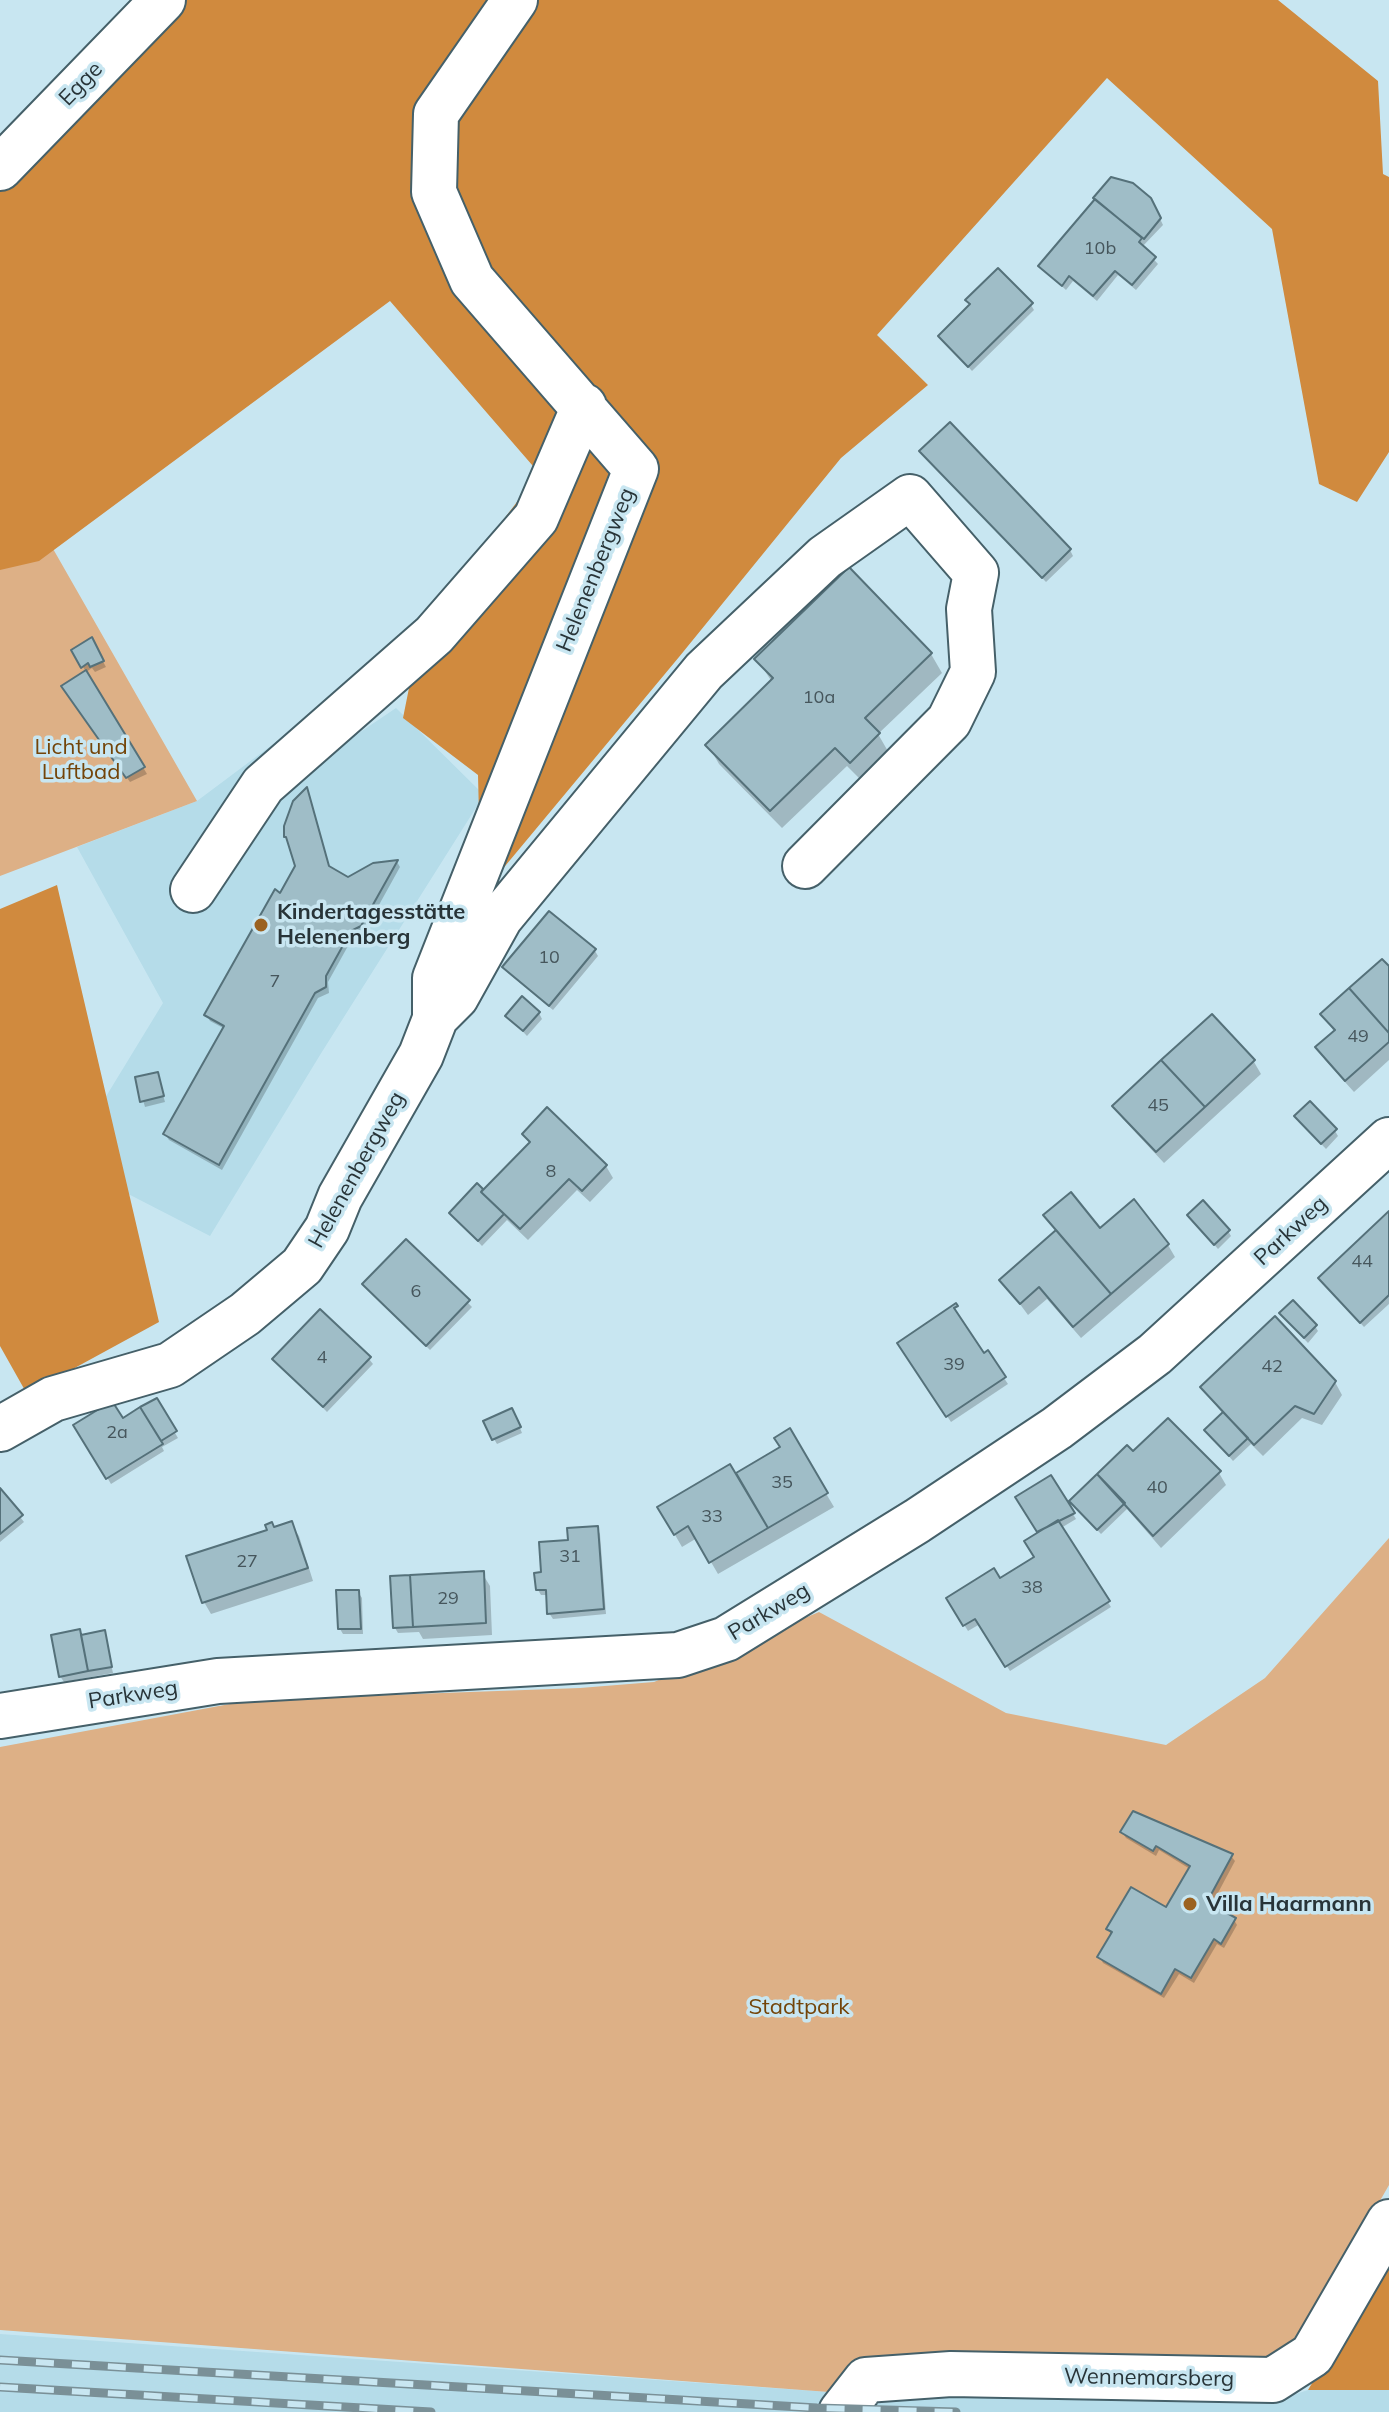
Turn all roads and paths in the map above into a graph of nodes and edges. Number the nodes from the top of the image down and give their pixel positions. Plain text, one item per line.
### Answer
1 (163, 0) edge
2 (515, 0) edge
3 (0, 168) edge
4 (584, 406) junction
5 (805, 866) dead end
6 (193, 890) dead end
7 (435, 1019) junction
8 (1389, 1140) edge
9 (0, 1429) edge
10 (0, 1716) edge
11 (1389, 2222) edge
12 (841, 2412) edge

1 - 3 street, Egge
2 - 4 street, Helenenbergweg
4 - 6 street
4 - 7 street, Helenenbergweg
5 - 7 street, Helenenbergweg
7 - 9 street, Helenenbergweg
8 - 10 street, Parkweg
11 - 12 street, Wennemarsberg

